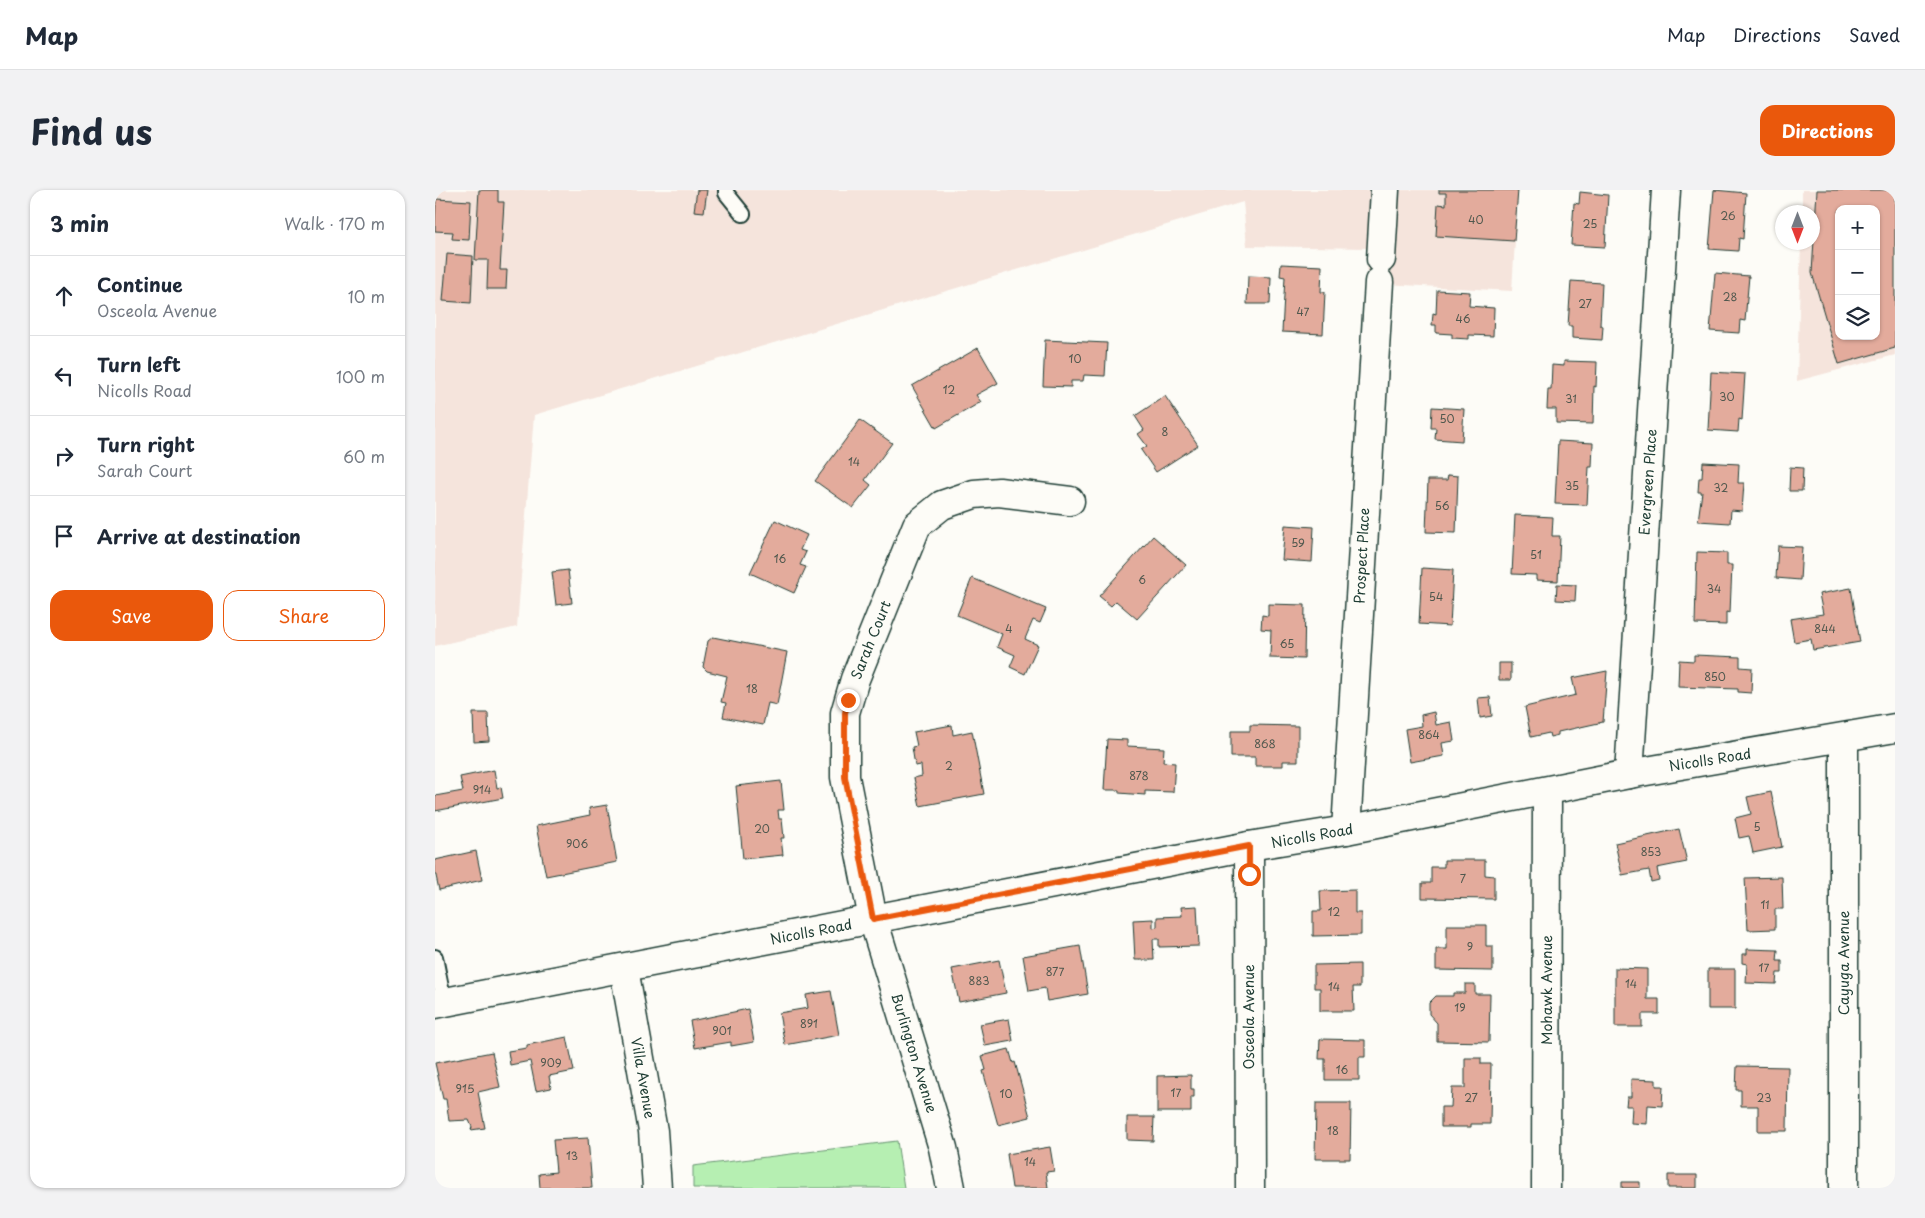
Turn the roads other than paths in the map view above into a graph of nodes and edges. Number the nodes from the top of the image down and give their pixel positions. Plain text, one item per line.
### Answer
1 (726, 190) edge
2 (1385, 190) edge
3 (1666, 190) edge
4 (743, 214) dead end
5 (1070, 501) dead end
6 (1895, 728) edge
7 (1844, 738) junction
8 (1629, 774) junction
9 (1547, 791) junction
10 (1346, 830) junction
11 (1249, 846) junction
12 (873, 919) junction
13 (435, 957) edge
14 (624, 969) junction
15 (440, 1003) edge
16 (657, 1188) edge
17 (951, 1188) edge
18 (1250, 1188) edge
19 (1546, 1188) edge
20 (1844, 1188) edge

1 - 4 lane
2 - 10 street, Prospect Place
3 - 8 street, Evergreen Place
5 - 12 street, Sarah Court
6 - 7 street, Nicolls Road
7 - 8 street, Nicolls Road
7 - 20 street, Cayuga Avenue
8 - 9 street, Nicolls Road
9 - 10 street, Nicolls Road
9 - 19 street, Mohawk Avenue
10 - 11 street, Nicolls Road
11 - 12 street, Nicolls Road
11 - 18 street, Osceola Avenue
12 - 14 street, Nicolls Road
12 - 17 street, Burlington Avenue
13 - 15 lane
14 - 15 street, Nicolls Road
14 - 16 street, Villa Avenue

